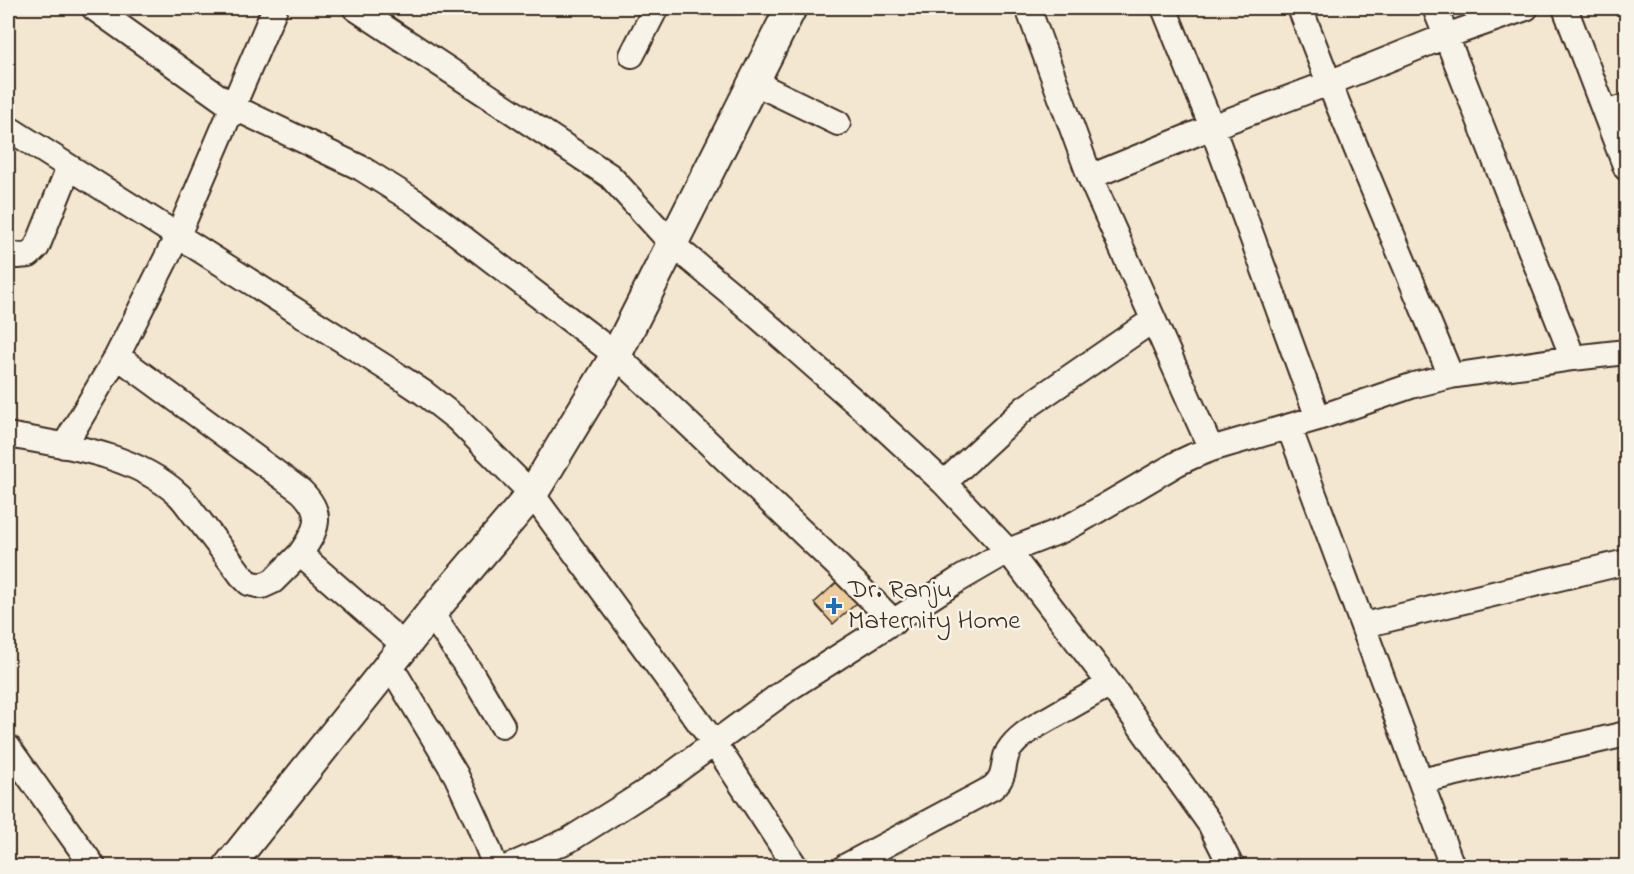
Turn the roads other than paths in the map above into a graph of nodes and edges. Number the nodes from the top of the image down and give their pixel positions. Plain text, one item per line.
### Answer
1 (94, 8) edge
2 (275, 8) edge
3 (355, 8) edge
4 (657, 8) edge
5 (791, 8) edge
6 (1028, 8) edge
7 (1164, 8) edge
8 (1300, 8) edge
9 (1435, 8) edge
10 (1526, 8) edge
11 (1565, 8) edge
12 (1446, 36) junction
13 (632, 54) dead end
14 (753, 82) junction
15 (1329, 83) junction
16 (233, 107) junction
17 (1616, 110) edge
18 (837, 123) dead end
19 (1212, 127) junction
20 (8, 128) edge
21 (69, 167) junction
22 (1626, 168) edge
23 (1090, 177) junction
24 (178, 235) junction
25 (673, 245) junction
26 (8, 254) edge
27 (1153, 320) junction
28 (1626, 352) edge
29 (616, 355) junction
30 (117, 356) junction
31 (1573, 357) junction
32 (1451, 376) junction
33 (1318, 418) junction
34 (1289, 427) junction
35 (8, 435) edge
36 (64, 446) junction
37 (1211, 449) junction
38 (944, 483) junction
39 (532, 494) junction
40 (1008, 550) junction
41 (300, 554) junction
42 (1626, 562) edge
43 (431, 613) junction
44 (894, 622) junction
45 (1364, 625) junction
46 (398, 655) junction
47 (1110, 684) junction
48 (502, 725) dead end
49 (1626, 734) edge
50 (715, 744) junction
51 (8, 747) edge
52 (1421, 781) junction
53 (93, 867) edge
54 (229, 867) edge
55 (495, 867) edge
56 (510, 867) edge
57 (795, 867) edge
58 (846, 867) edge
59 (1231, 867) edge
60 (1452, 867) edge

1 - 16 street
2 - 16 street
3 - 25 street
4 - 13 street
5 - 14 street
6 - 23 street
7 - 19 street
8 - 15 street
9 - 12 street
10 - 12 street
11 - 17 street
12 - 15 street
12 - 31 street
14 - 18 street
14 - 25 street
15 - 19 street
15 - 32 street
16 - 24 street
16 - 29 street
17 - 22 street
19 - 23 street
19 - 33 street
20 - 21 street
21 - 24 street
21 - 26 street
23 - 27 street
24 - 30 street
24 - 39 street
25 - 29 street
25 - 38 street
27 - 37 street
27 - 38 street
28 - 31 street
29 - 39 street
29 - 44 street
30 - 36 street
30 - 41 street
31 - 32 street
32 - 33 street
33 - 34 street
34 - 37 street
34 - 45 street
35 - 36 street
36 - 41 street
37 - 40 street
38 - 40 street
39 - 43 street
39 - 50 street
40 - 44 street
40 - 47 street
41 - 46 street
42 - 45 street
43 - 46 street
43 - 48 street
44 - 50 street
45 - 52 street
46 - 54 street
46 - 55 street
47 - 58 street
47 - 59 street
49 - 52 street
50 - 56 street
50 - 57 street
51 - 53 street
52 - 60 street

